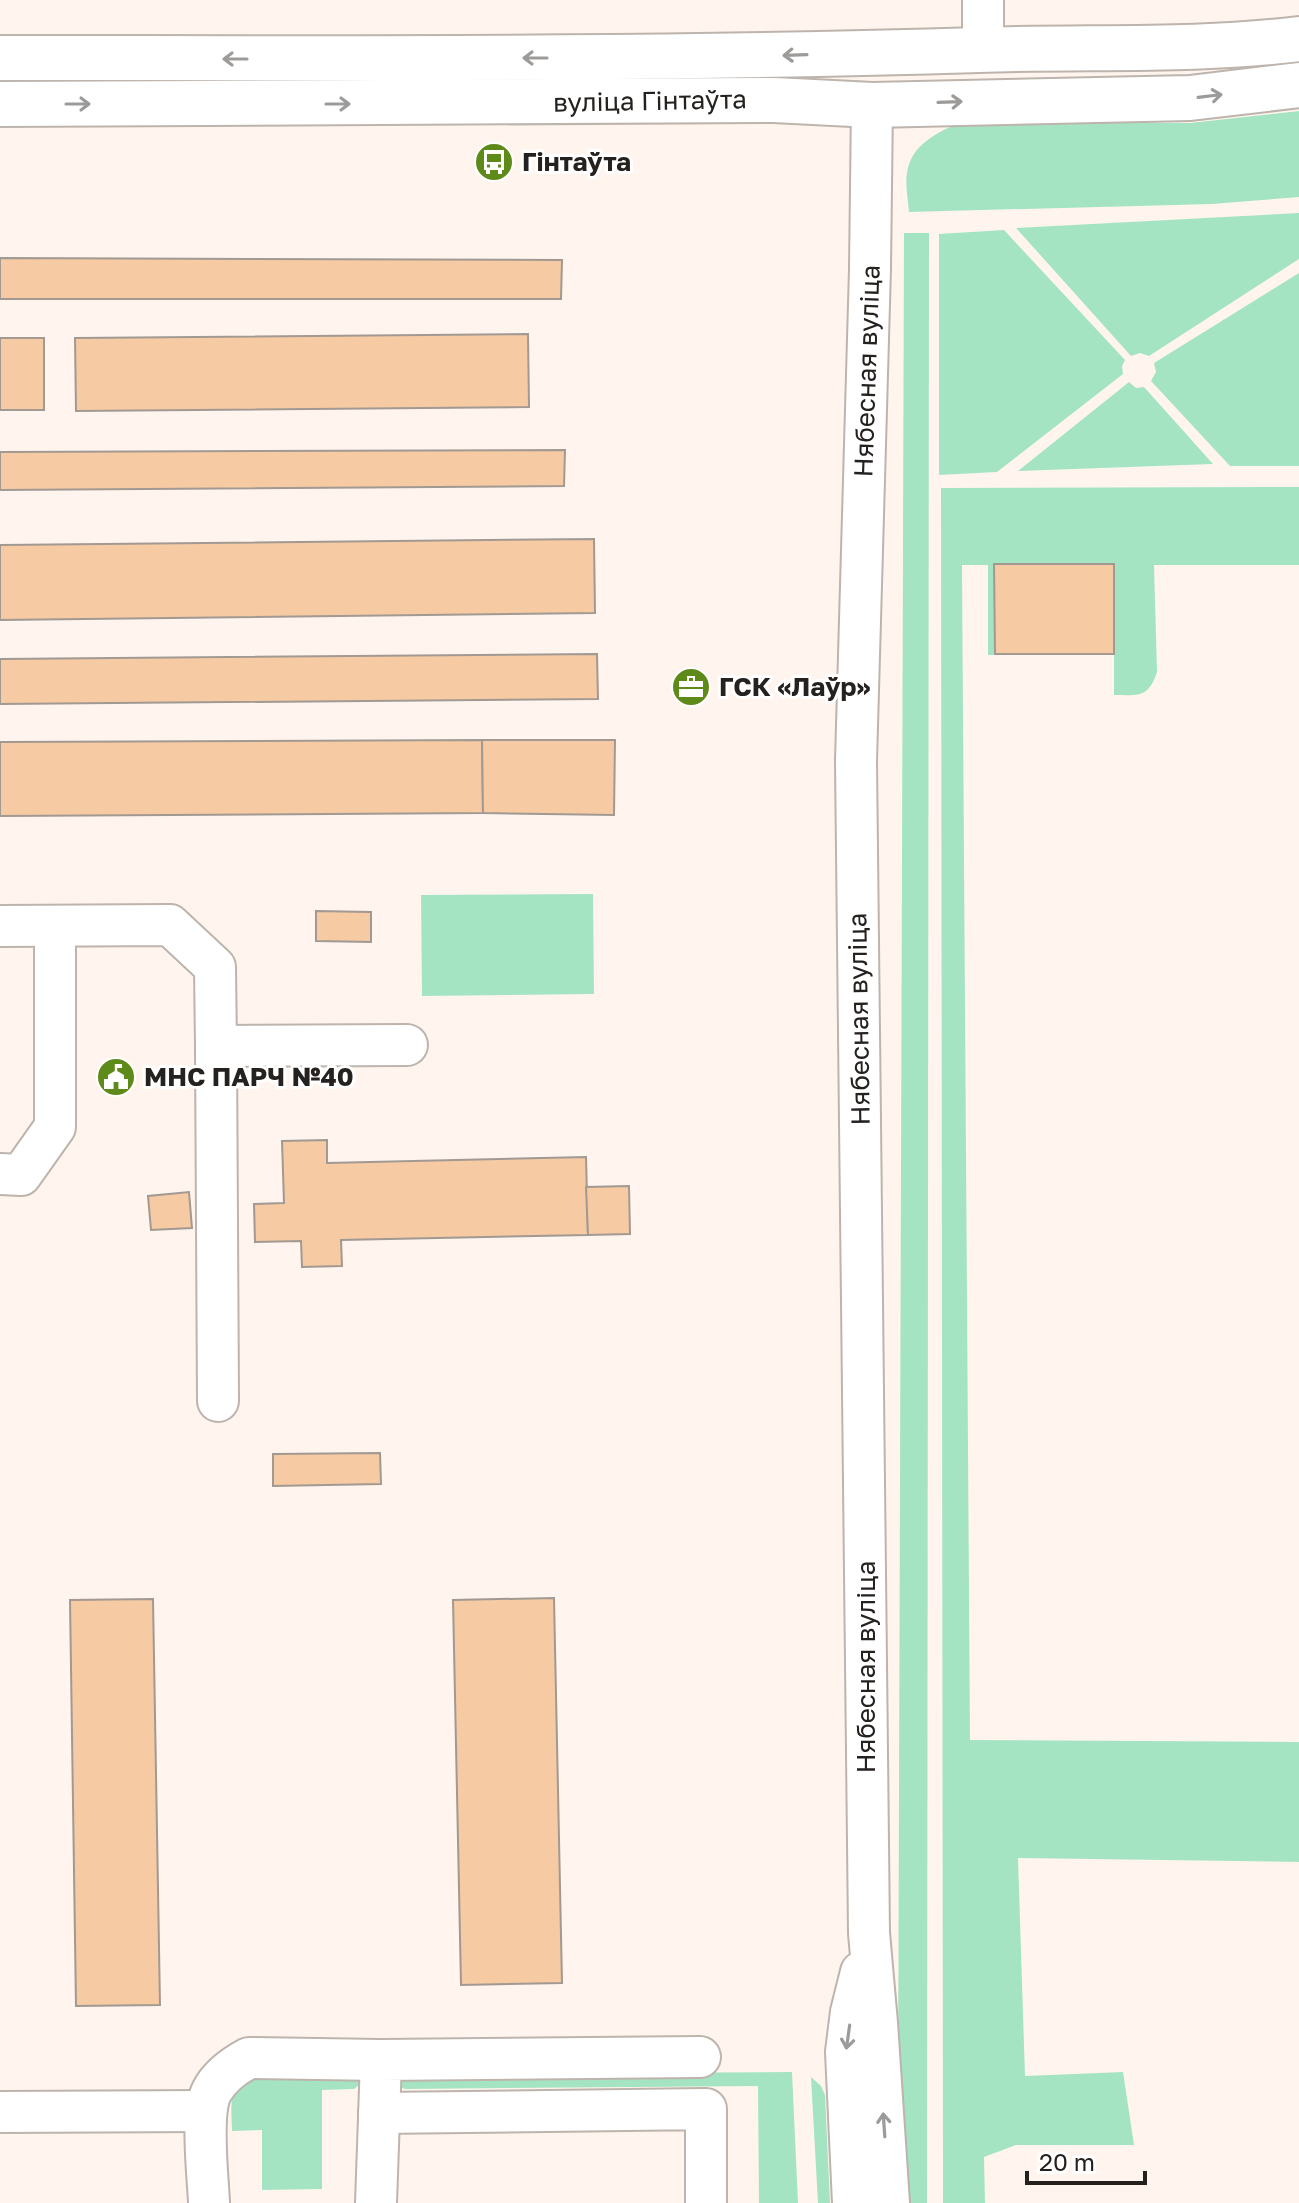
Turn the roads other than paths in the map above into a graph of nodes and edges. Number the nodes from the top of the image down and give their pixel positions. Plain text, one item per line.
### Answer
1 (983, 0) edge
2 (1299, 39) edge
3 (983, 50) junction
4 (873, 53) junction
5 (0, 58) edge
6 (1299, 85) edge
7 (0, 104) edge
8 (872, 105) junction
9 (0, 926) edge
10 (55, 926) junction
11 (407, 1045) dead end
12 (216, 1046) junction
13 (0, 1174) edge
14 (218, 1401) dead end
15 (869, 1933) junction
16 (700, 2057) dead end
17 (381, 2060) junction
18 (205, 2111) junction
19 (0, 2112) edge
20 (379, 2113) junction
21 (209, 2203) edge
22 (376, 2203) edge
23 (706, 2203) edge
24 (853, 2203) edge
25 (889, 2203) edge

1 - 3 street
2 - 3 main road, вуліца Гінтаўта
3 - 4 main road, вуліца Гінтаўта
4 -> 5 main road, вуліца Гінтаўта
4 - 8 main road
8 -> 6 main road, вуліца Гінтаўта
7 -> 8 main road, вуліца Гінтаўта
8 - 15 street, Нябесная вуліца
9 - 10 street
10 - 12 street
10 - 13 street
11 - 12 street
12 - 14 street
15 -> 24 street, Нябесная вуліца
25 -> 15 street, Нябесная вуліца
16 - 17 street
17 - 18 street
17 - 20 street
18 - 19 street
18 - 21 street
20 - 22 street
20 - 23 street

